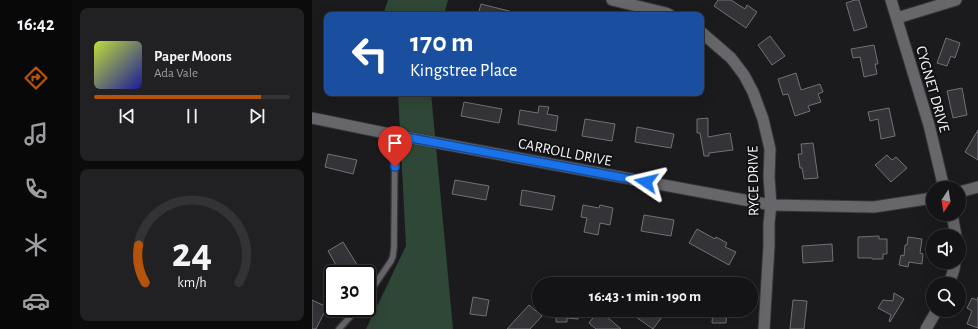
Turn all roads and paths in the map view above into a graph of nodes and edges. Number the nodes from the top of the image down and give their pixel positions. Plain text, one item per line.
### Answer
1 (612, 0) edge
2 (891, 0) edge
3 (956, 0) edge
4 (662, 12) edge
5 (897, 18) junction
6 (704, 35) edge
7 (312, 118) edge
8 (395, 135) junction
9 (942, 181) edge
10 (978, 188) edge
11 (966, 191) edge
12 (926, 199) edge
13 (771, 205) junction
14 (376, 284) edge
15 (350, 317) edge
16 (933, 317) edge
17 (339, 329) edge
18 (764, 329) edge
19 (926, 329) edge

1 - 4 street
2 - 5 street, CYGNET DRIVE
3 - 5 street
5 - 9 street, CYGNET DRIVE
6 - 13 street, RYCE DRIVE
7 - 8 street, CARROLL DRIVE
8 - 13 street, CARROLL DRIVE
8 - 14 lane
10 - 11 street
12 - 13 street, CARROLL DRIVE
13 - 18 street, RYCE DRIVE
15 - 17 lane
16 - 19 street

